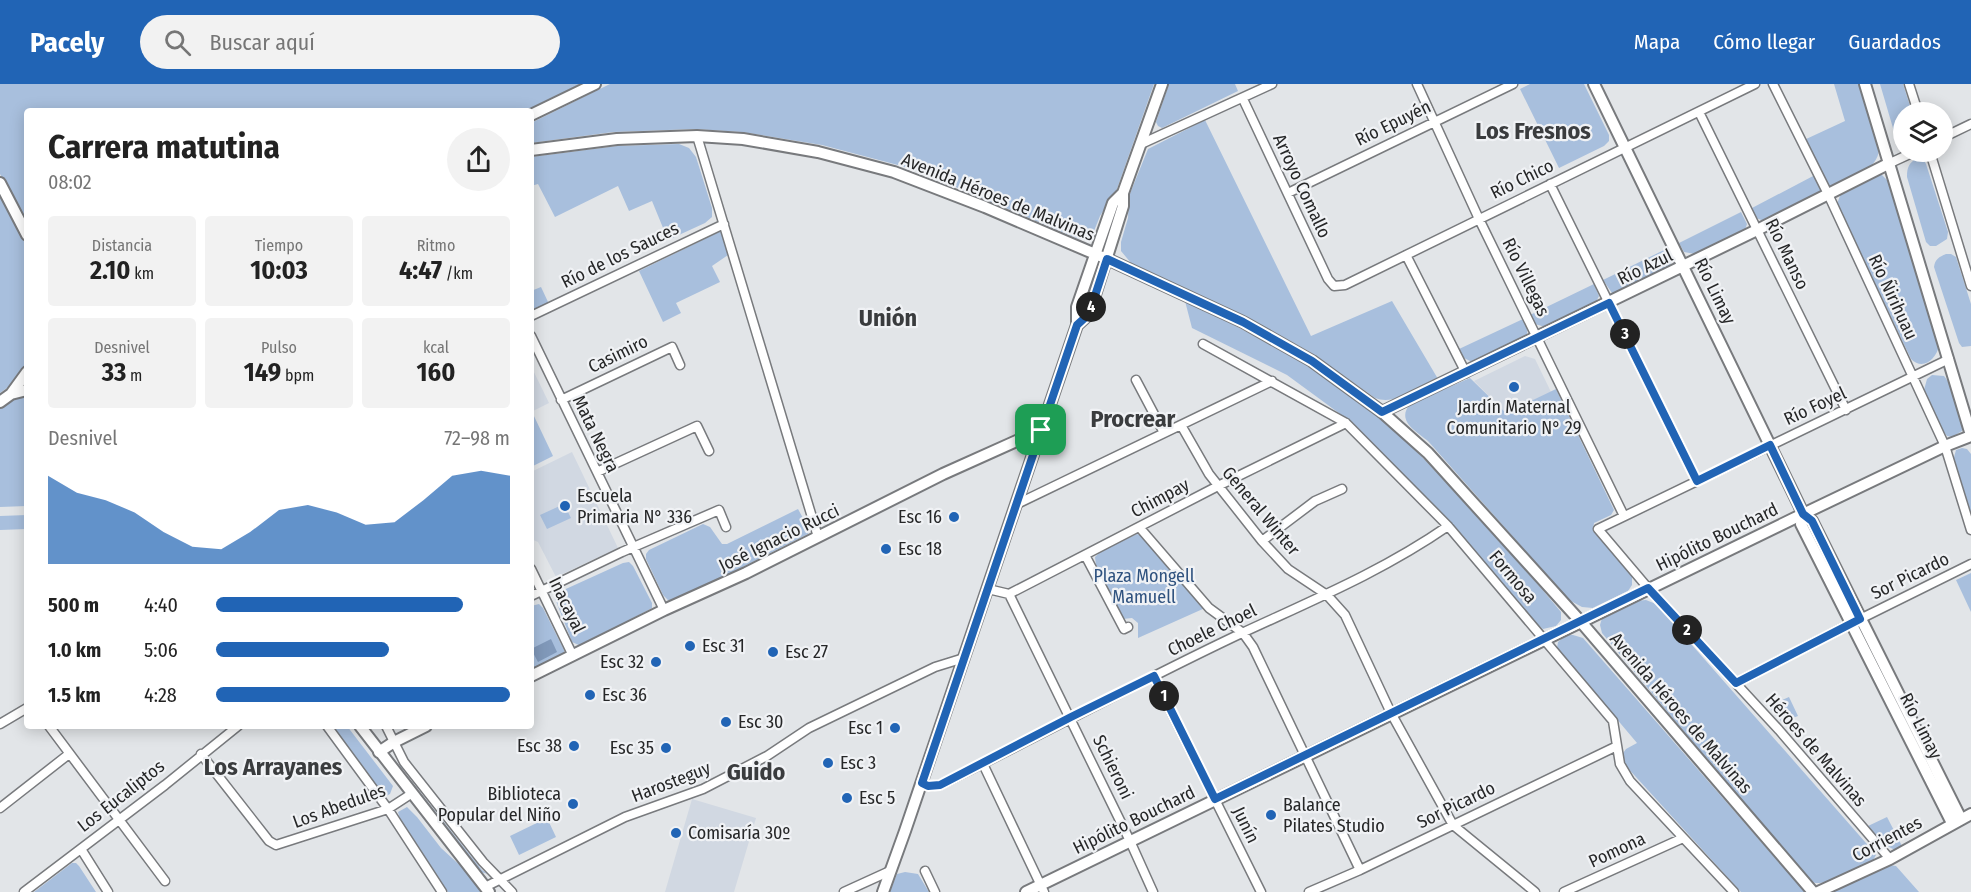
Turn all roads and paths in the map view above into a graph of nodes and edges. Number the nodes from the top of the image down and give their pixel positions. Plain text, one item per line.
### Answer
1 (595, 84) edge
2 (1162, 84) edge
3 (1272, 84) edge
4 (1416, 84) edge
5 (1513, 84) edge
6 (1594, 84) edge
7 (1755, 84) edge
8 (1773, 84) edge
9 (1865, 84) edge
10 (1909, 84) edge
11 (1243, 99) junction
12 (1915, 102) edge
13 (1699, 112) junction
14 (534, 114) edge
15 (1434, 122) junction
16 (1971, 124) edge
17 (1953, 133) edge
18 (697, 136) junction
19 (1141, 144) junction
20 (1625, 147) junction
21 (534, 150) edge
22 (1893, 162) edge
23 (1933, 162) edge
24 (1888, 164) junction
25 (0, 183) edge
26 (1550, 184) junction
27 (1123, 193) junction
28 (1288, 193) junction
29 (1828, 194) junction
30 (1479, 219) junction
31 (724, 224) junction
32 (24, 229) edge
33 (1757, 230) junction
34 (1095, 254) junction
35 (1406, 255) junction
36 (1107, 259) junction
37 (1684, 266) junction
38 (1334, 286) joint
39 (1971, 286) edge
40 (1609, 303) junction
41 (534, 315) edge
42 (1077, 325) junction
43 (1537, 336) junction
44 (534, 342) edge
45 (1203, 344) dead end
46 (1949, 359) junction
47 (680, 365) dead end
48 (1466, 373) junction
49 (24, 376) edge
50 (1912, 377) junction
51 (1136, 380) dead end
52 (1272, 381) junction
53 (24, 391) edge
54 (11, 394) junction
55 (561, 400) junction
56 (0, 402) edge
57 (1846, 410) junction
58 (1382, 412) junction
59 (1346, 423) junction
60 (1181, 425) junction
61 (1041, 430) junction
62 (1164, 433) junction
63 (1971, 436) edge
64 (1770, 445) junction
65 (1946, 446) junction
66 (709, 451) dead end
67 (597, 472) junction
68 (1697, 481) junction
69 (1218, 486) junction
70 (1342, 489) dead end
71 (1017, 504) junction
72 (1803, 514) junction
73 (1624, 516) junction
74 (1448, 526) junction
75 (726, 527) dead end
76 (1140, 528) junction
77 (1598, 529) joint
78 (1971, 530) edge
79 (818, 537) junction
80 (1262, 541) junction
81 (634, 547) junction
82 (1085, 555) junction
83 (1971, 564) edge
84 (534, 575) edge
85 (1648, 588) junction
86 (988, 589) junction
87 (542, 590) junction
88 (534, 594) edge
89 (1009, 594) junction
90 (1327, 596) junction
91 (664, 610) junction
92 (1855, 621) junction
93 (1581, 622) junction
94 (1128, 627) dead end
95 (1243, 633) junction
96 (1544, 639) junction
97 (573, 656) junction
98 (964, 658) junction
99 (534, 675) edge
100 (1154, 676) junction
101 (1736, 683) junction
102 (24, 710) edge
103 (1391, 713) junction
104 (1071, 717) junction
105 (0, 724) edge
106 (51, 729) edge
107 (234, 729) edge
108 (329, 729) edge
109 (362, 729) edge
110 (388, 729) edge
111 (420, 729) edge
112 (394, 741) junction
113 (1617, 746) junction
114 (380, 752) junction
115 (69, 754) junction
116 (201, 754) junction
117 (1304, 756) junction
118 (983, 764) junction
119 (922, 783) junction
120 (411, 794) junction
121 (1215, 799) junction
122 (0, 808) edge
123 (388, 809) junction
124 (1961, 819) edge
125 (119, 820) junction
126 (1453, 825) junction
127 (1683, 838) junction
128 (1131, 841) junction
129 (81, 849) junction
130 (1890, 859) junction
131 (1360, 870) junction
132 (890, 871) junction
133 (925, 871) dead end
134 (500, 879) junction
135 (165, 881) dead end
136 (1042, 888) edge
137 (487, 889) edge
138 (24, 892) edge
139 (108, 892) edge
140 (442, 892) edge
141 (512, 892) edge
142 (844, 892) edge
143 (883, 892) edge
144 (935, 892) edge
145 (1026, 892) edge
146 (1153, 892) edge
147 (1261, 892) edge
148 (1309, 892) edge
149 (1535, 892) edge
150 (1564, 892) edge
151 (1734, 892) edge
152 (1816, 892) edge

1 - 14 main road
2 - 19 main road
3 - 11 street
4 - 15 street, Río Villegas
5 - 15 street, Río Epuyén
6 - 20 main road, Río Limay
7 - 13 street, Río Chico
8 - 29 street, Río Ñirihuau
9 - 24 main road
10 - 12 street
11 - 19 street
11 - 28 street, Arroyo Comallo
13 - 20 street, Río Chico
13 - 33 street, Río Manso
15 - 28 street, Río Epuyén
15 - 30 street, Río Villegas
16 - 17 street
18 - 21 main road, Avenida Héroes de Malvinas
18 - 31 street
18 - 34 main road, Avenida Héroes de Malvinas
19 - 27 main road
20 - 26 street, Río Chico
20 - 37 main road, Río Limay
22 - 24 street
23 - 39 street
24 - 29 main road, Río Azul
24 - 46 main road
25 - 32 main road
26 - 30 street, Río Chico
26 - 40 street
27 - 34 main road
27 - 36 main road
28 - 38 street, Arroyo Comallo
29 - 33 main road, Río Azul
29 - 50 street, Río Ñirihuau
30 - 35 street, Río Chico
30 - 43 street, Río Villegas
31 - 41 street, Río de los Sauces
31 - 79 street
33 - 37 main road, Río Azul
33 - 57 street, Río Manso
34 - 36 main road, Avenida Héroes de Malvinas
34 - 42 main road
35 - 38 street, Río Chico
35 - 48 street
36 - 42 main road
36 - 58 main road, Avenida Héroes de Malvinas
37 - 40 main road, Río Azul
37 - 64 main road, Río Limay
40 - 43 main road, Río Azul
40 - 68 street
42 - 61 main road
43 - 48 main road, Río Azul
43 - 73 street, Río Villegas
44 - 55 street, Mata Negra
45 - 52 street, Formosa
46 - 50 street, Río Foyel
46 - 63 main road
47 - 55 street, Casimiro
48 - 58 main road, Río Azul
49 - 54 main road
50 - 57 street, Río Foyel
50 - 65 street, Río Ñirihuau
51 - 62 street
52 - 59 street, Formosa
52 - 60 street
53 - 54 main road
54 - 56 main road
55 - 67 street, Mata Negra
57 - 64 street, Río Foyel
58 - 93 main road, Avenida Héroes de Malvinas
59 - 69 street, Chimpay
59 - 74 street, Formosa
60 - 62 street
60 - 69 street, General Winter
61 - 71 main road
61 - 79 main road, José Ignacio Rucci
62 - 71 street
63 - 65 main road, Hipólito Bouchard
64 - 68 street, Río Foyel
64 - 72 main road, Río Limay
65 - 72 main road, Hipólito Bouchard
65 - 78 street, Río Ñirihuau
66 - 67 street
67 - 81 street, Mata Negra
68 - 73 street, Río Foyel
69 - 76 street, Chimpay
69 - 80 street, General Winter
70 - 80 street
71 - 86 main road
72 - 85 main road, Hipólito Bouchard
72 - 92 main road, Río Limay
73 - 77 street, Río Foyel
74 - 90 street, Choele Choel
74 - 96 street, Formosa
75 - 81 street
76 - 82 street, Chimpay
76 - 95 street
77 - 85 street, Héroes de Malvinas
79 - 91 main road, José Ignacio Rucci
80 - 90 street, General Winter
81 - 87 street
81 - 91 street, Mata Negra
82 - 89 street, Chimpay
82 - 94 street
83 - 92 street, Sor Picardo
84 - 87 street, Inacayal
85 - 93 main road, Hipólito Bouchard
85 - 101 street, Héroes de Malvinas
86 - 89 street
86 - 98 main road
87 - 88 street
87 - 97 street, Inacayal
89 - 104 street, Schieroni
90 - 95 street, Choele Choel
90 - 103 street, General Winter
91 - 97 main road, José Ignacio Rucci
92 - 101 street, Sor Picardo
92 - 124 main road, Río Limay
93 - 96 main road, Hipólito Bouchard
93 - 152 main road, Avenida Héroes de Malvinas
95 - 100 street, Choele Choel
95 - 117 street
96 - 103 main road, Hipólito Bouchard
96 - 113 street, Formosa
97 - 99 main road, José Ignacio Rucci
98 - 119 main road
98 - 134 street, Harosteguy
100 - 104 street, Choele Choel
100 - 121 street, Junín
101 - 130 street, Héroes de Malvinas
102 - 105 street
103 - 117 main road, Hipólito Bouchard
103 - 126 street, General Winter
104 - 118 street, Choele Choel
104 - 128 street, Schieroni
106 - 115 street
107 - 116 street, Los Eucaliptos
108 - 123 street
109 - 114 main road
110 - 112 street
111 - 112 main road
112 - 114 main road
112 - 134 street
113 - 126 street, Sor Picardo
113 - 127 street, Formosa
114 - 120 main road
115 - 122 street
115 - 125 street
116 - 123 street, Los Abedules
116 - 125 street, Los Eucaliptos
117 - 121 main road, Hipólito Bouchard
117 - 131 street
118 - 119 street, Choele Choel
118 - 136 street
119 - 132 main road
120 - 123 street, Los Abedules
120 - 137 main road
121 - 128 main road, Hipólito Bouchard
121 - 147 street, Junín
123 - 140 street
124 - 130 main road, Corrientes
125 - 129 street, Los Eucaliptos
125 - 135 street
126 - 131 street, Sor Picardo
126 - 149 street, General Winter
127 - 150 street, Pomona
127 - 151 street, Formosa
128 - 136 main road, Hipólito Bouchard
128 - 146 street, Schieroni
129 - 138 street, Los Eucaliptos
129 - 139 street
130 - 152 main road, Corrientes
131 - 148 street, Sor Picardo
132 - 142 street
132 - 143 main road
133 - 144 street
134 - 137 street, Harosteguy
134 - 141 street
136 - 145 main road, Hipólito Bouchard

